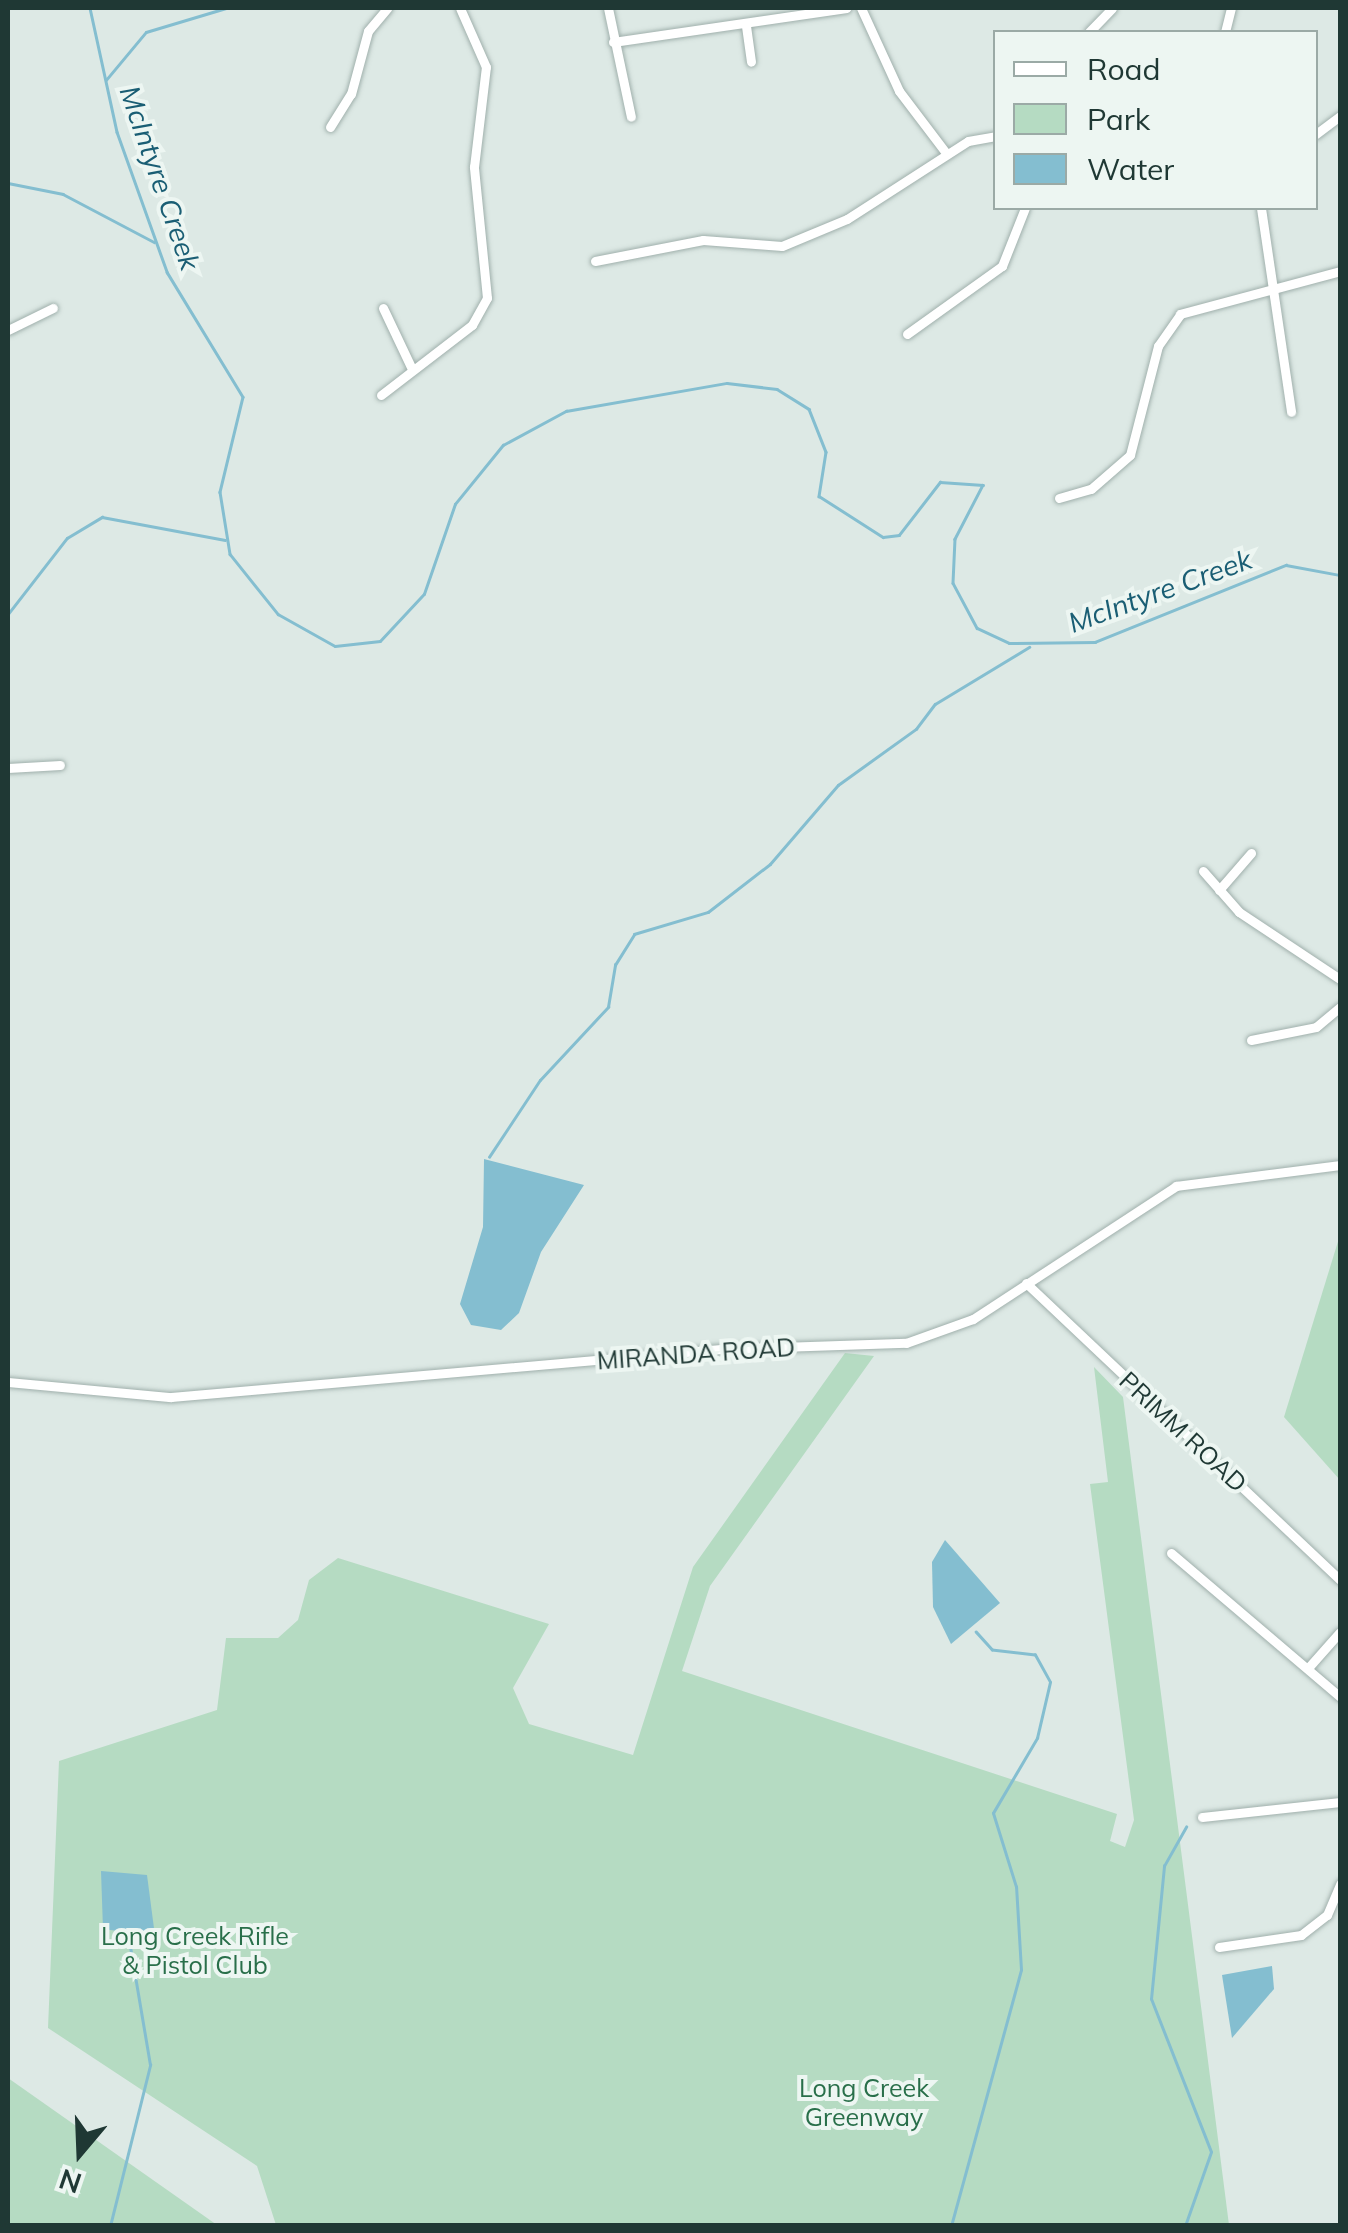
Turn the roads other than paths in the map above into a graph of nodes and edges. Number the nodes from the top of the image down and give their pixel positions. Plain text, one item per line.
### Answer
1 (387, 8) edge
2 (460, 8) edge
3 (608, 8) edge
4 (847, 8) edge
5 (861, 8) edge
6 (1112, 8) edge
7 (746, 26) junction
8 (1091, 30) edge
9 (613, 42) junction
10 (751, 62) dead end
11 (1340, 116) edge
12 (631, 117) dead end
13 (330, 127) dead end
14 (1318, 132) edge
15 (993, 137) edge
16 (946, 153) junction
17 (1024, 210) edge
18 (1261, 210) edge
19 (595, 261) dead end
20 (1340, 270) edge
21 (1272, 291) junction
22 (53, 308) dead end
23 (383, 308) dead end
24 (8, 330) edge
25 (907, 334) dead end
26 (411, 367) junction
27 (381, 395) dead end
28 (1291, 412) dead end
29 (1059, 498) dead end
30 (60, 765) dead end
31 (8, 768) edge
32 (1251, 853) dead end
33 (1203, 871) dead end
34 (1218, 890) junction
35 (1340, 979) edge
36 (1340, 1007) edge
37 (1251, 1040) dead end
38 (1340, 1165) edge
39 (1026, 1284) junction
40 (8, 1382) edge
41 (1171, 1553) dead end
42 (1340, 1580) edge
43 (1340, 1632) edge
44 (1308, 1668) junction
45 (1340, 1696) edge
46 (1340, 1802) edge
47 (1202, 1817) dead end
48 (1340, 1884) edge
49 (1219, 1947) dead end

1 - 13 street
2 - 26 street
3 - 9 street
4 - 7 street
5 - 16 street
6 - 8 street
7 - 9 street
7 - 10 street
9 - 12 street
11 - 14 street
15 - 16 street
16 - 19 street
17 - 25 street
18 - 21 street
20 - 21 street
21 - 28 street
21 - 29 street
22 - 24 street
23 - 26 street
26 - 27 street
30 - 31 street
32 - 34 street
33 - 34 street
34 - 35 street
36 - 37 street
38 - 39 street, MIRANDA ROAD
39 - 40 street, MIRANDA ROAD
39 - 42 street, PRIMM ROAD
41 - 44 street
43 - 44 street
44 - 45 street
46 - 47 street
48 - 49 street

